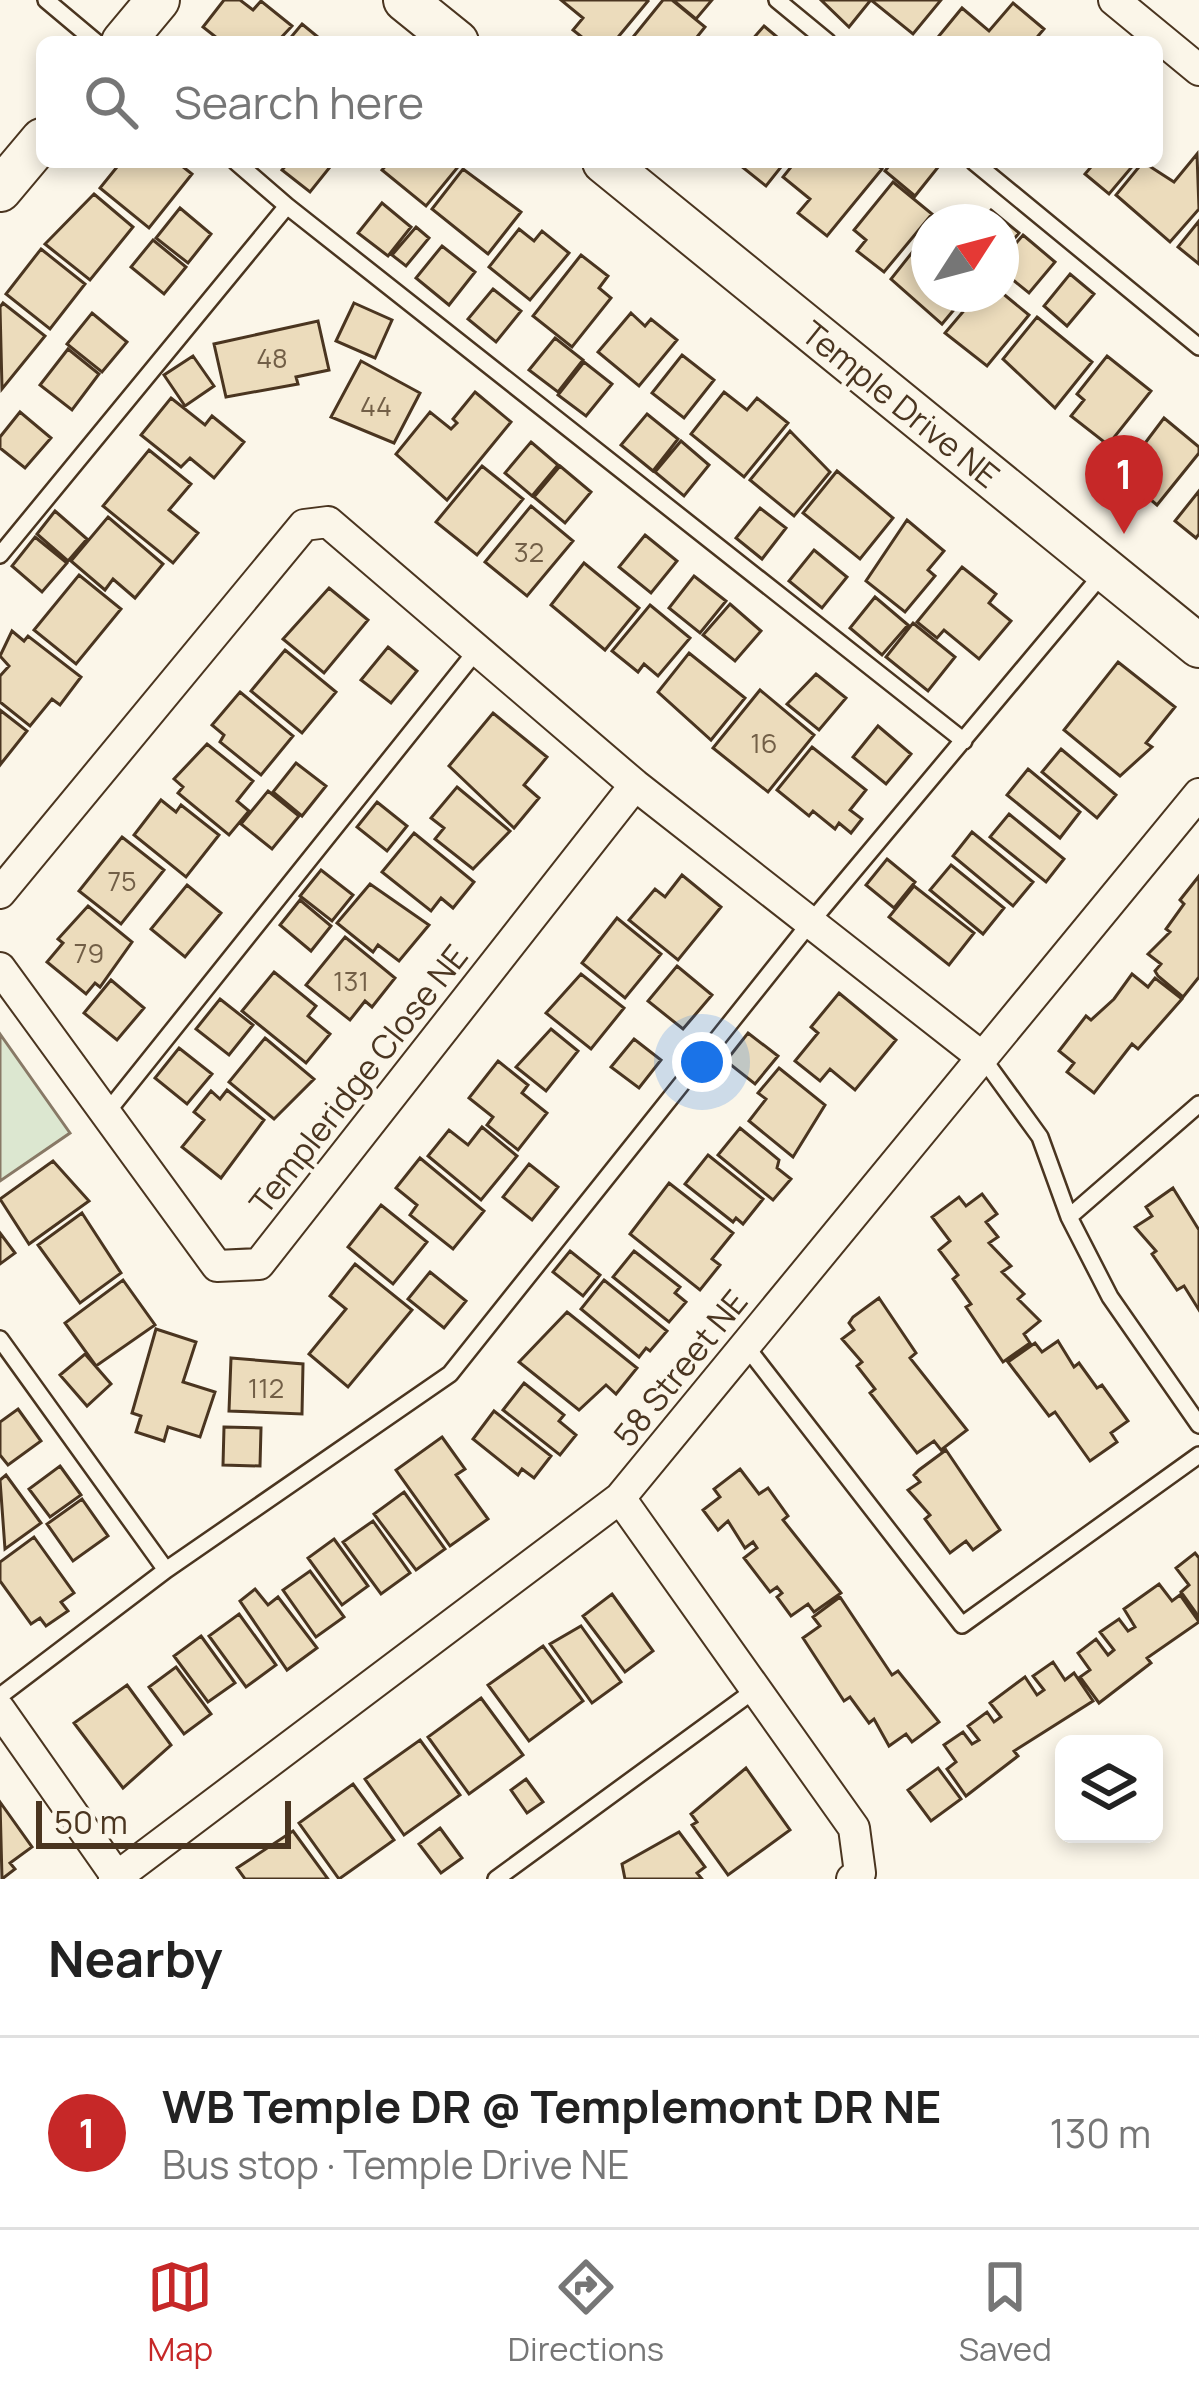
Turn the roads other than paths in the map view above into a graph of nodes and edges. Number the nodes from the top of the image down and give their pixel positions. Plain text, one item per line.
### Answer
1 (46, 0) edge
2 (158, 0) edge
3 (405, 0) edge
4 (777, 0) edge
5 (1114, 0) edge
6 (89, 36) edge
7 (128, 36) edge
8 (450, 36) edge
9 (821, 36) edge
10 (1158, 36) edge
11 (1163, 40) edge
12 (1199, 70) edge
13 (36, 147) edge
14 (243, 168) edge
15 (611, 168) edge
16 (981, 168) edge
17 (0, 190) edge
18 (287, 206) junction
19 (1199, 347) edge
20 (0, 555) edge
21 (1106, 570) junction
22 (1199, 646) edge
23 (477, 650) junction
24 (964, 741) junction
25 (635, 785) junction
26 (1199, 794) edge
27 (0, 893) edge
28 (810, 923) junction
29 (0, 968) edge
30 (982, 1057) junction
31 (1199, 1104) edge
32 (108, 1112) junction
33 (1069, 1217) junction
34 (0, 1339) edge
35 (745, 1346) junction
36 (1199, 1425) edge
37 (1199, 1455) edge
38 (620, 1498) junction
39 (166, 1570) junction
40 (756, 1689) junction
41 (0, 1696) edge
42 (0, 1710) edge
43 (116, 1878) edge
44 (496, 1879) edge
45 (852, 1879) edge

1 - 6 lane
2 - 7 street
3 - 8 street
4 - 9 lane
5 - 10 street
11 - 12 street
13 - 17 street
14 - 18 lane
15 - 21 street, Temple Drive NE
16 - 19 lane
18 - 20 lane
18 - 24 lane
21 - 22 street, Temple Drive NE
21 - 24 lane
23 - 25 street
23 - 27 street
23 - 32 lane
24 - 28 lane
25 - 28 street
25 - 32 street, Templeridge Close NE
26 - 30 street, 58 Street NE
28 - 30 street
28 - 39 lane
29 - 32 street, Templeridge Close NE
30 - 33 lane
30 - 35 street, 58 Street NE
31 - 33 lane
33 - 36 lane
34 - 39 lane
35 - 37 lane
35 - 38 street, 58 Street NE
38 - 40 street
38 - 43 street, 58 Street NE
39 - 41 lane
40 - 44 lane
40 - 45 street
42 - 43 street

